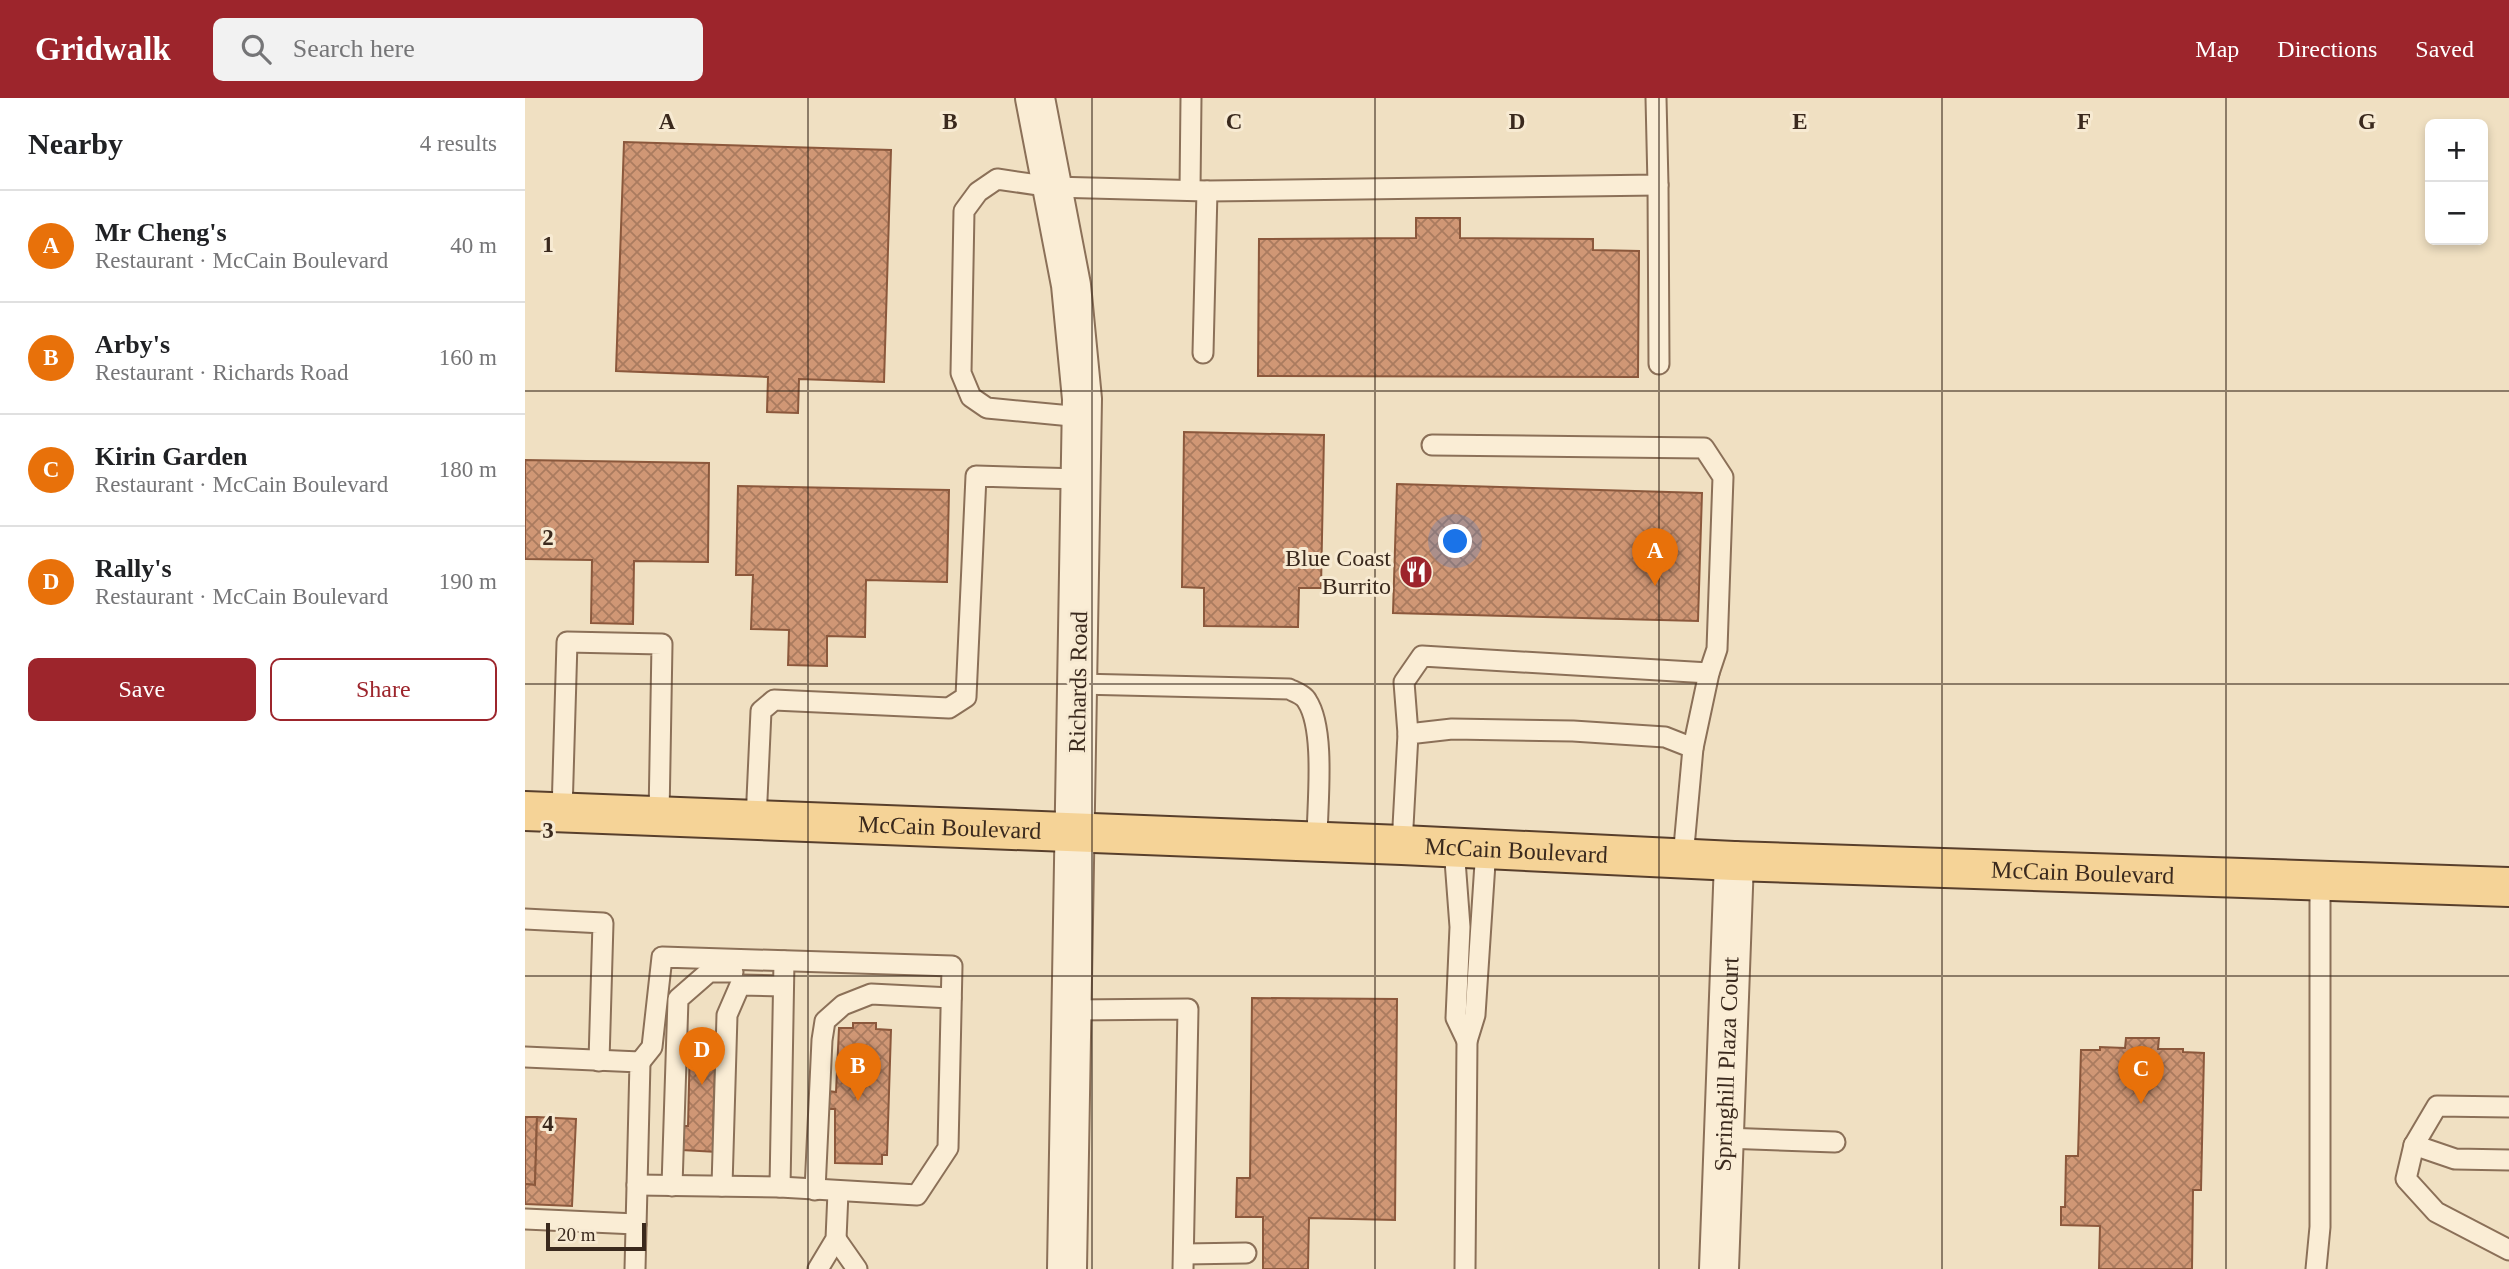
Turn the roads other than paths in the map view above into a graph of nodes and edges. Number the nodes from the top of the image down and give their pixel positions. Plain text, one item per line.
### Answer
1 (1035, 98) edge
2 (1191, 98) edge
3 (1656, 98) edge
4 (1658, 185) junction
5 (1052, 187) junction
6 (1198, 190) junction
7 (1203, 353) dead end
8 (1659, 364) dead end
9 (1082, 417) junction
10 (1432, 445) dead end
11 (1081, 479) junction
12 (1709, 673) junction
13 (1078, 684) junction
14 (1408, 734) junction
15 (1693, 748) junction
16 (543, 812) edge
17 (659, 817) junction
18 (756, 821) junction
19 (1076, 831) junction
20 (1317, 841) junction
21 (1402, 845) junction
22 (1470, 848) junction
23 (1683, 858) junction
24 (1734, 861) junction
25 (2320, 881) junction
26 (2509, 887) edge
27 (525, 919) edge
28 (783, 973) junction
29 (951, 998) junction
30 (1072, 1010) junction
31 (1467, 1041) junction
32 (525, 1057) edge
33 (599, 1061) junction
34 (640, 1062) junction
35 (2509, 1107) edge
36 (1724, 1138) junction
37 (1835, 1142) dead end
38 (2414, 1145) junction
39 (2509, 1160) edge
40 (637, 1185) junction
41 (672, 1186) junction
42 (722, 1186) junction
43 (780, 1188) junction
44 (815, 1190) junction
45 (838, 1192) junction
46 (525, 1219) edge
47 (636, 1224) junction
48 (836, 1239) junction
49 (2509, 1250) edge
50 (1247, 1253) dead end
51 (1183, 1262) edge
52 (635, 1269) edge
53 (818, 1269) edge
54 (857, 1269) edge
55 (1067, 1269) edge
56 (1465, 1269) edge
57 (1719, 1269) edge
58 (2316, 1269) edge

1 - 5 street, Richards Road
2 - 6 lane
3 - 4 lane
4 - 6 lane
4 - 8 lane
5 - 6 lane
5 - 9 street, Richards Road
5 - 9 lane
6 - 7 lane
9 - 11 street, Richards Road
10 - 12 lane
11 - 13 street, Richards Road
11 - 18 lane
12 - 14 lane
12 - 15 lane
13 - 19 street, Richards Road
13 - 20 lane
14 - 15 lane
14 - 21 lane
15 - 23 lane
16 - 17 main road, McCain Boulevard
16 - 17 lane
17 - 18 main road, McCain Boulevard
18 - 19 main road, McCain Boulevard
19 - 20 main road, McCain Boulevard
19 - 30 street, Richards Road
20 - 21 main road, McCain Boulevard
21 - 22 main road, McCain Boulevard
22 - 23 main road, McCain Boulevard
22 - 31 lane
22 - 31 lane
23 - 24 main road, McCain Boulevard
24 - 25 main road, McCain Boulevard
24 - 36 street, Springhill Plaza Court
25 - 26 main road, McCain Boulevard
25 - 58 lane
27 - 33 lane
28 - 29 lane
28 - 34 lane
28 - 41 lane
28 - 42 lane
28 - 43 lane
29 - 44 lane
29 - 45 lane
30 - 51 lane
30 - 55 street, Richards Road
31 - 56 lane
32 - 33 lane
33 - 34 lane
34 - 40 lane
35 - 38 lane
36 - 37 lane
36 - 57 street, Springhill Plaza Court
38 - 39 lane
38 - 49 lane
40 - 41 lane
40 - 47 lane
41 - 42 lane
42 - 43 lane
43 - 44 lane
44 - 45 lane
45 - 48 lane
46 - 47 lane
47 - 52 lane
48 - 53 lane
48 - 54 lane
50 - 51 lane

